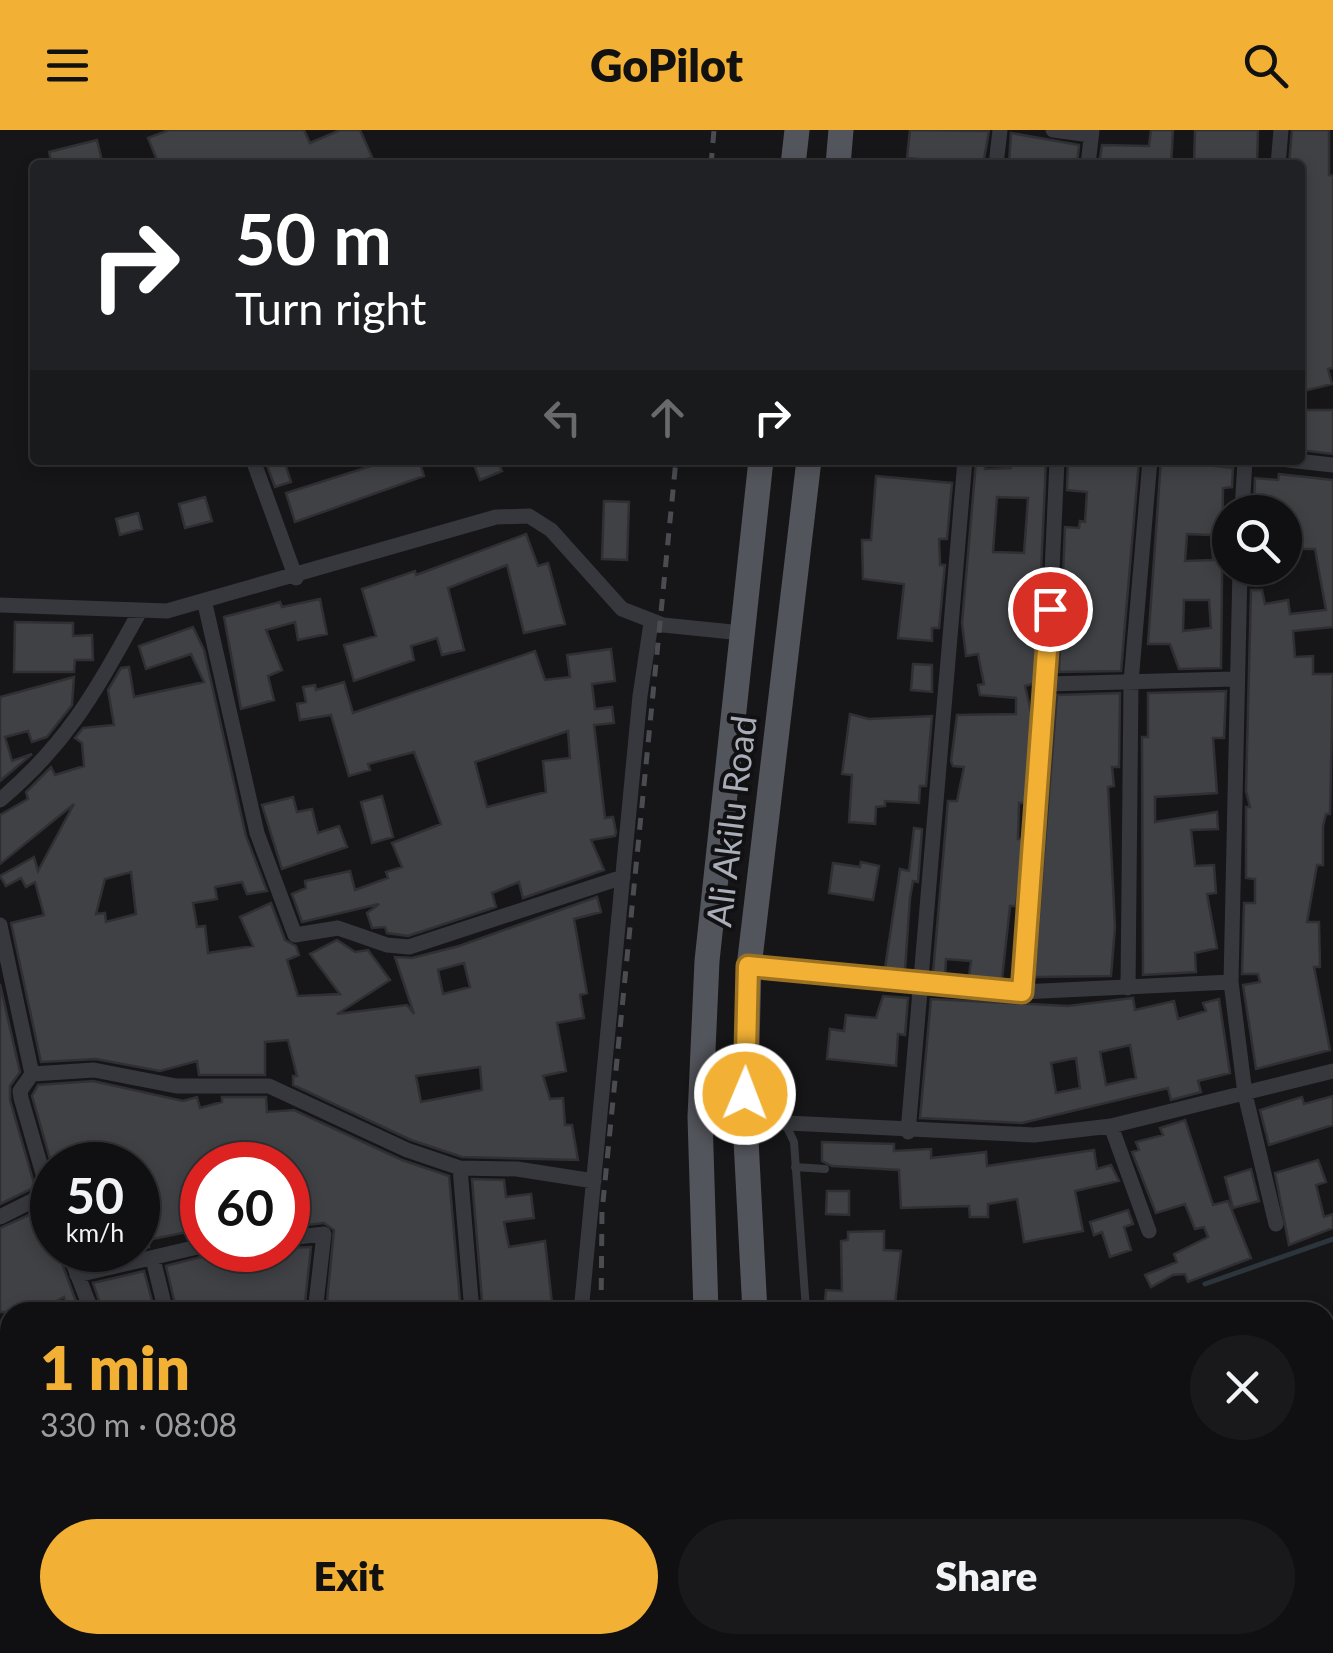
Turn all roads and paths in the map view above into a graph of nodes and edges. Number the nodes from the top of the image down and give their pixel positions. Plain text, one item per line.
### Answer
1 (796, 130) edge
2 (841, 130) edge
3 (1000, 130) edge
4 (1054, 130) edge
5 (1281, 130) edge
6 (1092, 132) edge
7 (793, 160) edge
8 (838, 160) edge
9 (997, 160) edge
10 (1089, 160) edge
11 (1278, 160) edge
12 (1305, 462) edge
13 (255, 465) edge
14 (759, 465) edge
15 (808, 465) edge
16 (965, 465) edge
17 (1057, 465) edge
18 (1150, 465) edge
19 (1245, 465) edge
20 (1333, 465) edge
21 (1243, 495) edge
22 (296, 578) junction
23 (1239, 585) edge
24 (206, 604) junction
25 (0, 605) edge
26 (139, 613) junction
27 (651, 622) junction
28 (742, 633) junction
29 (1234, 679) junction
30 (1132, 682) junction
31 (1047, 684) junction
32 (0, 800) edge
33 (623, 877) junction
34 (0, 925) edge
35 (748, 966) junction
36 (1231, 982) junction
37 (920, 984) junction
38 (1128, 988) junction
39 (1022, 992) junction
40 (1333, 1071) edge
41 (32, 1074) junction
42 (1245, 1094) junction
43 (745, 1121) junction
44 (785, 1122) junction
45 (1111, 1126) junction
46 (908, 1132) junction
47 (33, 1142) edge
48 (794, 1167) junction
49 (460, 1168) junction
50 (825, 1168) dead end
51 (594, 1182) junction
52 (30, 1206) edge
53 (0, 1217) edge
54 (1276, 1224) dead end
55 (1149, 1231) dead end
56 (310, 1236) edge
57 (76, 1272) edge
58 (91, 1272) edge
59 (156, 1272) edge
60 (77, 1275) junction
61 (88, 1302) edge
62 (164, 1302) edge
63 (316, 1302) edge
64 (471, 1302) edge
65 (582, 1302) edge
66 (706, 1302) edge
67 (754, 1302) edge
68 (805, 1302) edge

1 - 7 main road
2 - 8 main road
3 - 9 street
4 - 6 street
5 - 11 street
6 - 10 street
12 - 20 street
13 - 22 street
14 - 28 main road, Ali Akilu Road
15 - 35 main road, Ali Akilu Road
16 - 37 street
17 - 31 street
18 - 30 street
19 - 21 street
22 - 24 street
22 - 27 street
23 - 29 street
24 - 26 street
24 - 33 street
25 - 26 street
26 - 32 street
27 - 28 street
27 - 33 street
28 - 66 main road, Ali Akilu Road
29 - 30 street
29 - 36 street
30 - 31 street
30 - 38 street
31 - 39 street
33 - 51 street
34 - 41 street
35 - 37 street
35 - 43 main road, Ali Akilu Road
36 - 38 street
36 - 42 street
37 - 39 street
37 - 46 street
38 - 39 street
40 - 42 street
41 - 47 street
41 - 49 street
42 - 45 street
42 - 54 street
43 - 44 street
43 - 67 main road, Ali Akilu Road
44 - 46 street
44 - 48 lane
45 - 46 street
45 - 55 street
48 - 50 lane
48 - 68 lane
49 - 51 street
49 - 64 street
51 - 65 street
52 - 53 street
56 - 63 street
57 - 60 street
58 - 60 street
59 - 62 street
60 - 61 street

